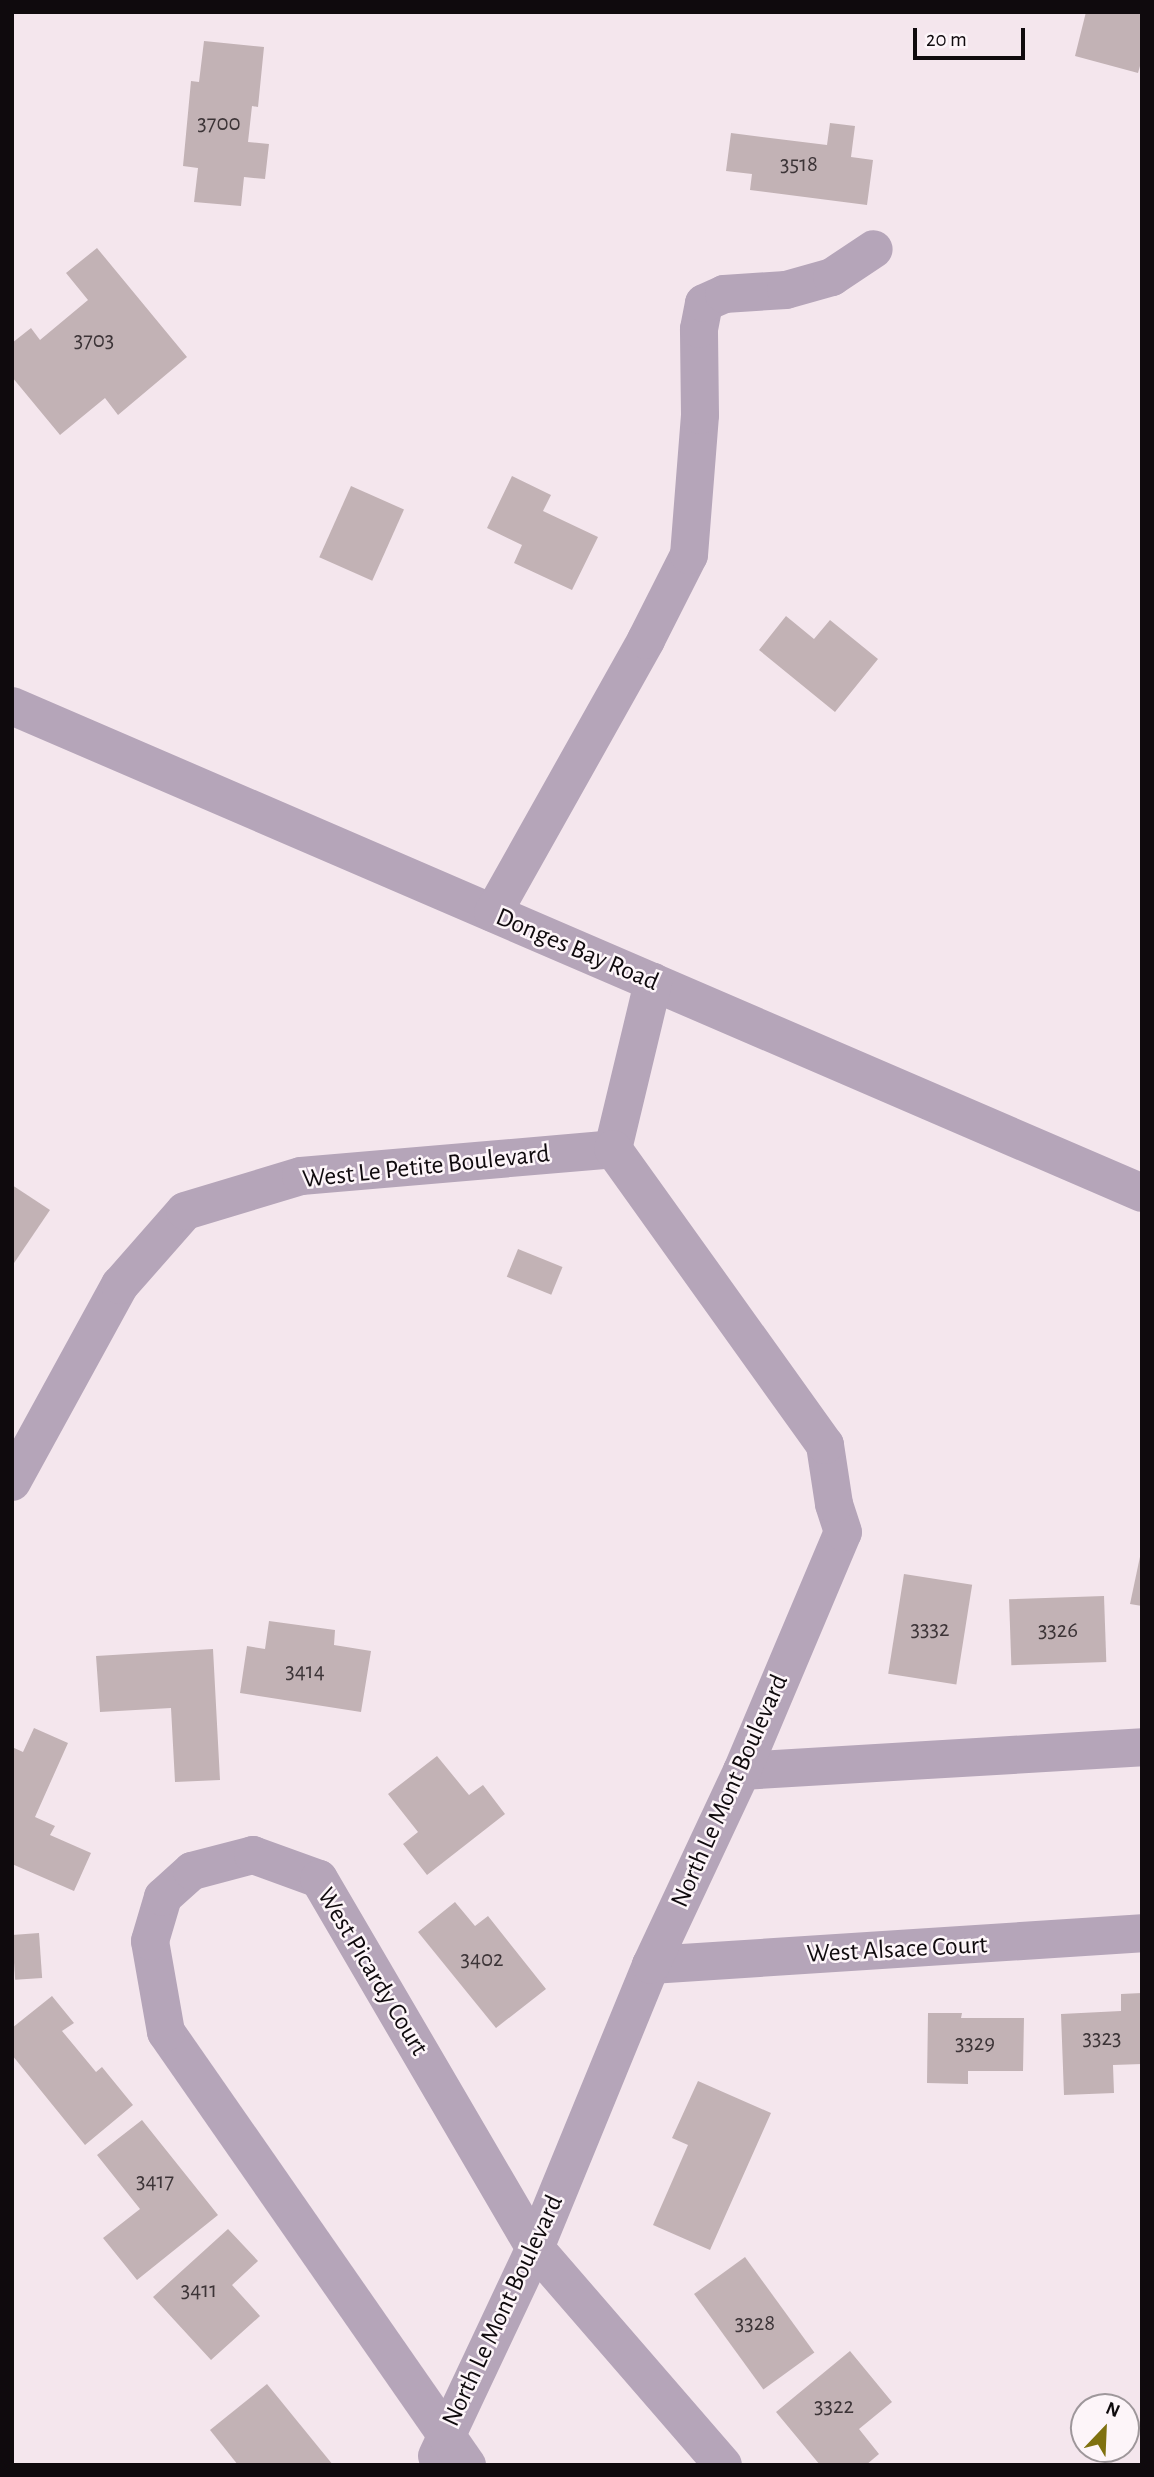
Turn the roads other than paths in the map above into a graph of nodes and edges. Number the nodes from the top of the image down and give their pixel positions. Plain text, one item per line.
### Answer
1 (874, 248) dead end
2 (12, 706) edge
3 (493, 913) junction
4 (653, 982) junction
5 (613, 1149) junction
6 (1142, 1193) edge
7 (16, 1468) edge
8 (1142, 1747) edge
9 (742, 1771) junction
10 (1142, 1933) edge
11 (651, 1965) junction
12 (535, 2248) junction
13 (448, 2456) edge
14 (723, 2465) edge

1 - 3 street
2 - 3 street, Donges Bay Road
3 - 4 street, Donges Bay Road
4 - 5 street
4 - 6 street, Donges Bay Road
5 - 7 street, West Le Petite Boulevard
5 - 9 street, North Le Mont Boulevard
8 - 9 street
9 - 11 street, North Le Mont Boulevard
10 - 11 street, West Alsace Court
11 - 12 street, North Le Mont Boulevard
12 - 13 street, North Le Mont Boulevard
12 - 13 street, West Picardy Court
12 - 14 street, West Picardy Court

